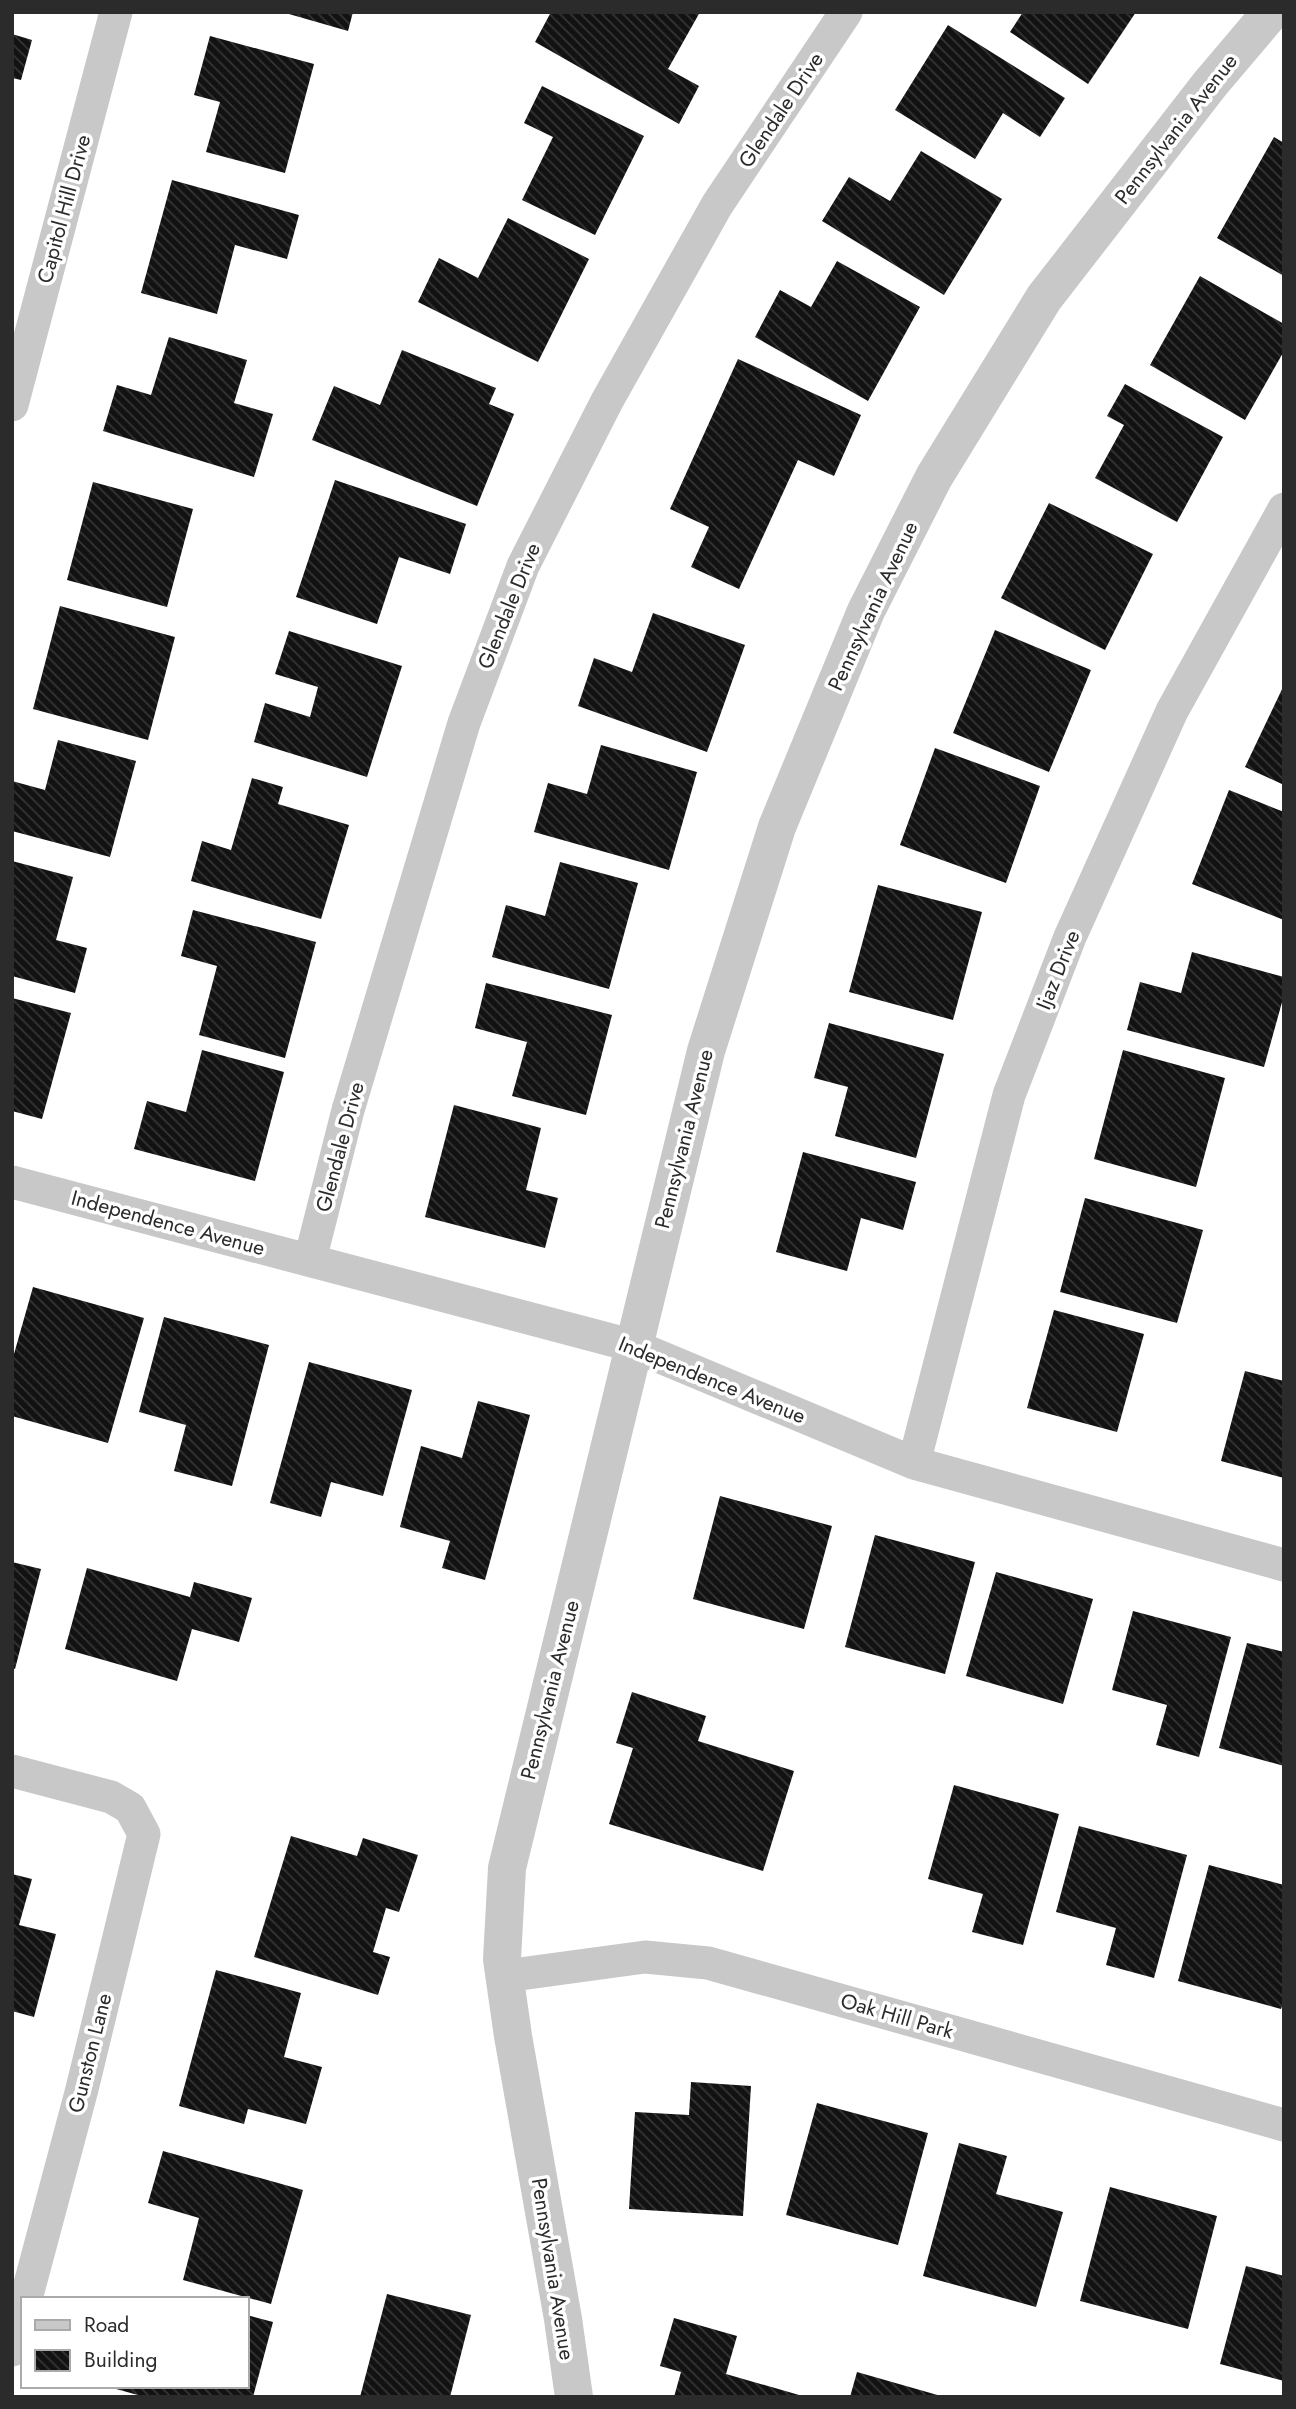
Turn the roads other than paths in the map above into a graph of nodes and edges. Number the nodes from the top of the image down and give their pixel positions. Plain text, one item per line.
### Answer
1 (116, 12) edge
2 (846, 12) edge
3 (1271, 12) edge
4 (12, 405) edge
5 (1284, 509) edge
6 (12, 1182) edge
7 (310, 1260) junction
8 (634, 1346) junction
9 (914, 1462) junction
10 (1284, 1566) edge
11 (12, 1770) edge
12 (505, 1976) junction
13 (1284, 2125) edge
14 (27, 2297) edge
15 (21, 2318) edge
16 (12, 2350) edge
17 (574, 2397) edge

1 - 4 street, Capitol Hill Drive
2 - 7 street, Glendale Drive
3 - 8 street, Pennsylvania Avenue
5 - 9 street, Ijaz Drive
6 - 7 street, Independence Avenue
7 - 8 street, Independence Avenue
8 - 9 street, Independence Avenue
8 - 12 street, Pennsylvania Avenue
9 - 10 street, Independence Avenue
11 - 14 street, Gunston Lane
12 - 13 street, Oak Hill Park
12 - 17 street, Pennsylvania Avenue
15 - 16 street

